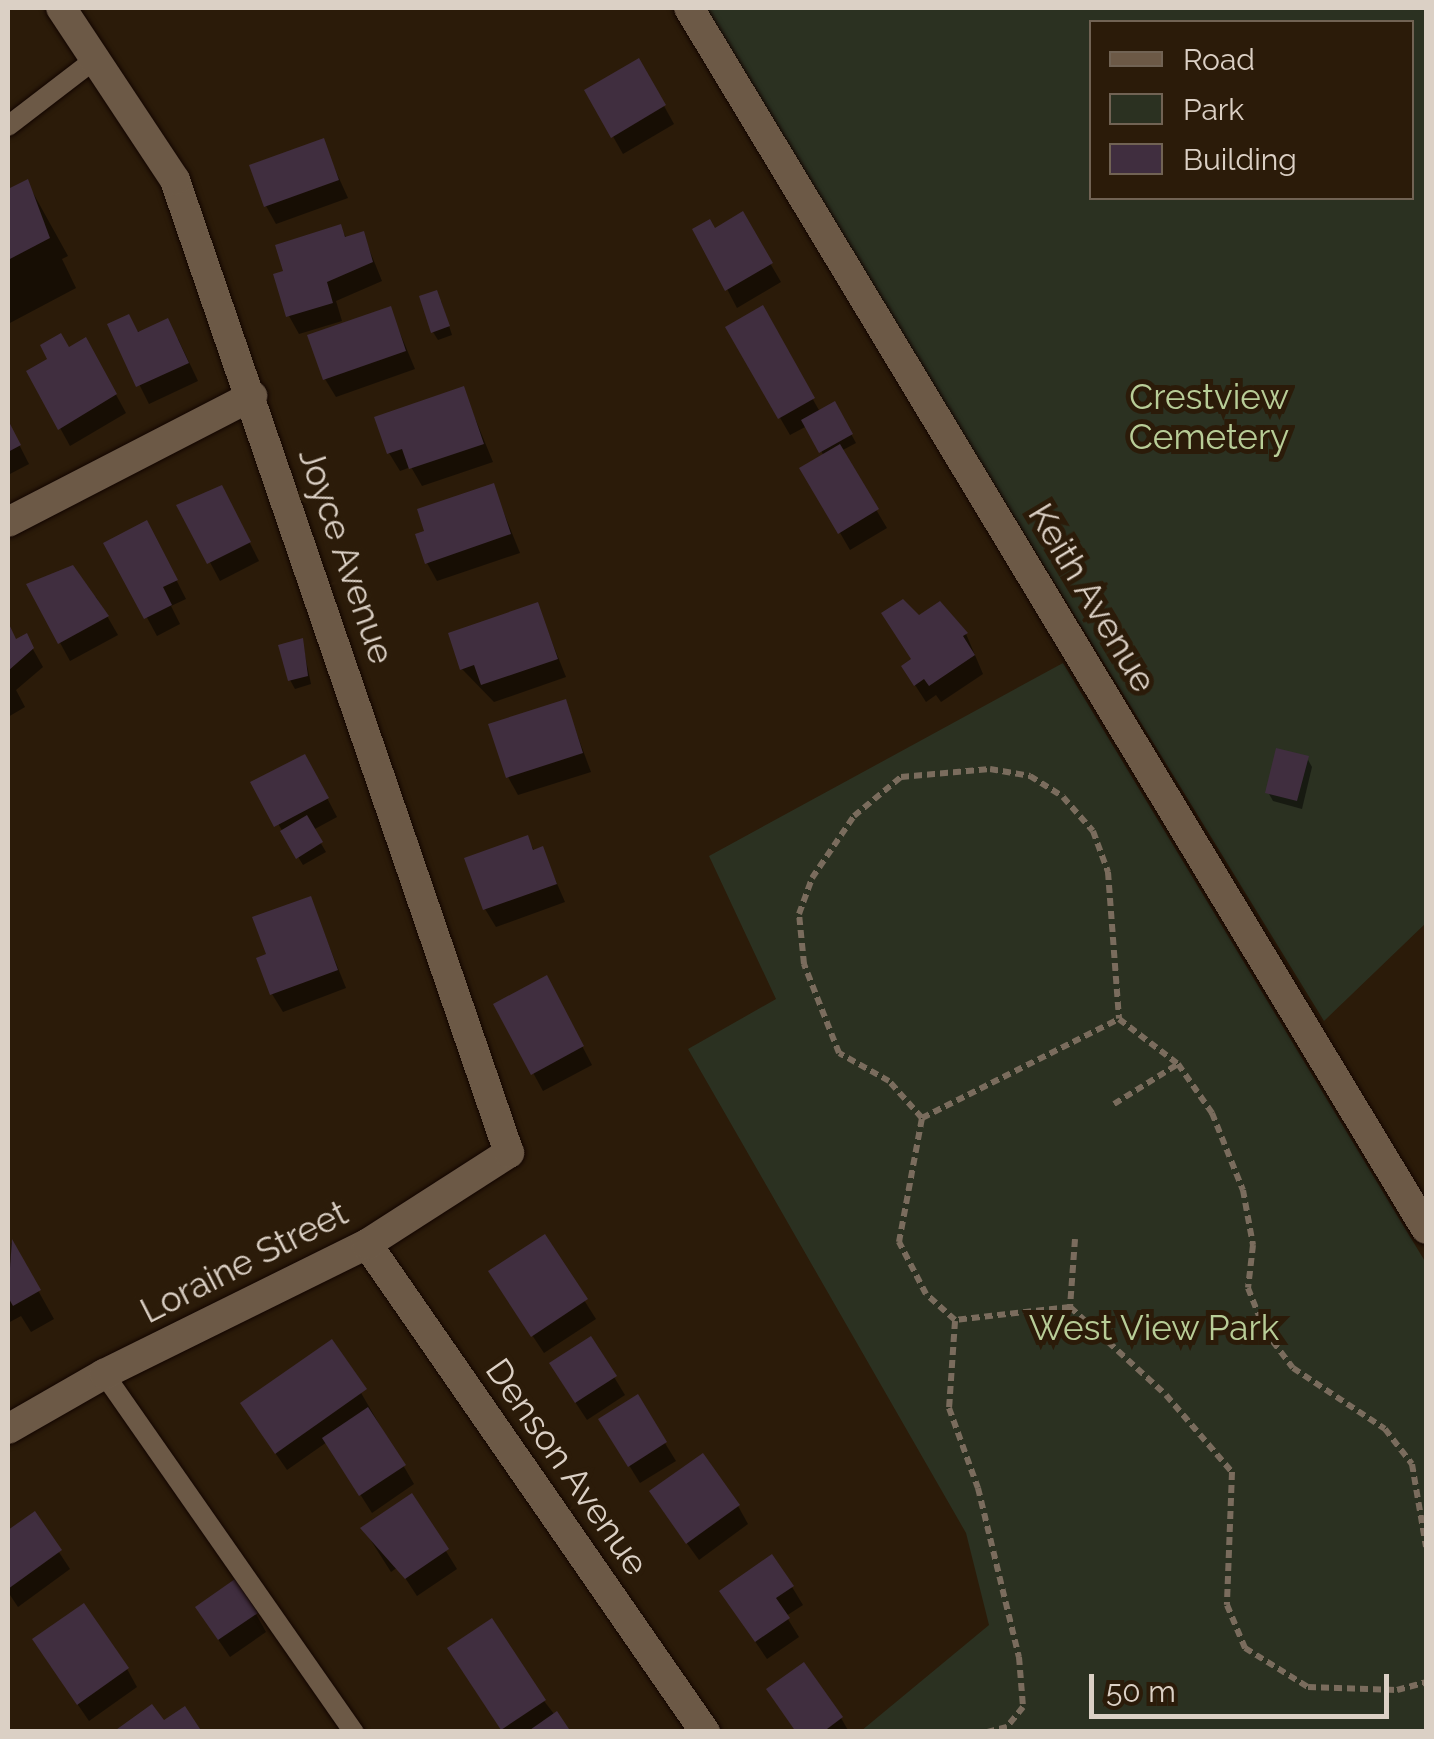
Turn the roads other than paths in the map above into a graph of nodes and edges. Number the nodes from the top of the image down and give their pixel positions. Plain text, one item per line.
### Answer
1 (61, 8) edge
2 (689, 8) edge
3 (98, 57) junction
4 (8, 126) edge
5 (252, 396) junction
6 (8, 522) edge
7 (509, 1153) joint
8 (1426, 1228) edge
9 (368, 1244) junction
10 (104, 1374) junction
11 (8, 1430) edge
12 (354, 1732) edge
13 (706, 1732) edge

1 - 3 street, Joyce Avenue
2 - 8 street, Keith Avenue
3 - 4 lane
3 - 5 street, Joyce Avenue
5 - 6 street
5 - 7 street, Joyce Avenue
7 - 9 street, Loraine Street
9 - 10 street, Loraine Street
9 - 13 street, Denson Avenue
10 - 11 street, Loraine Street
10 - 12 lane

